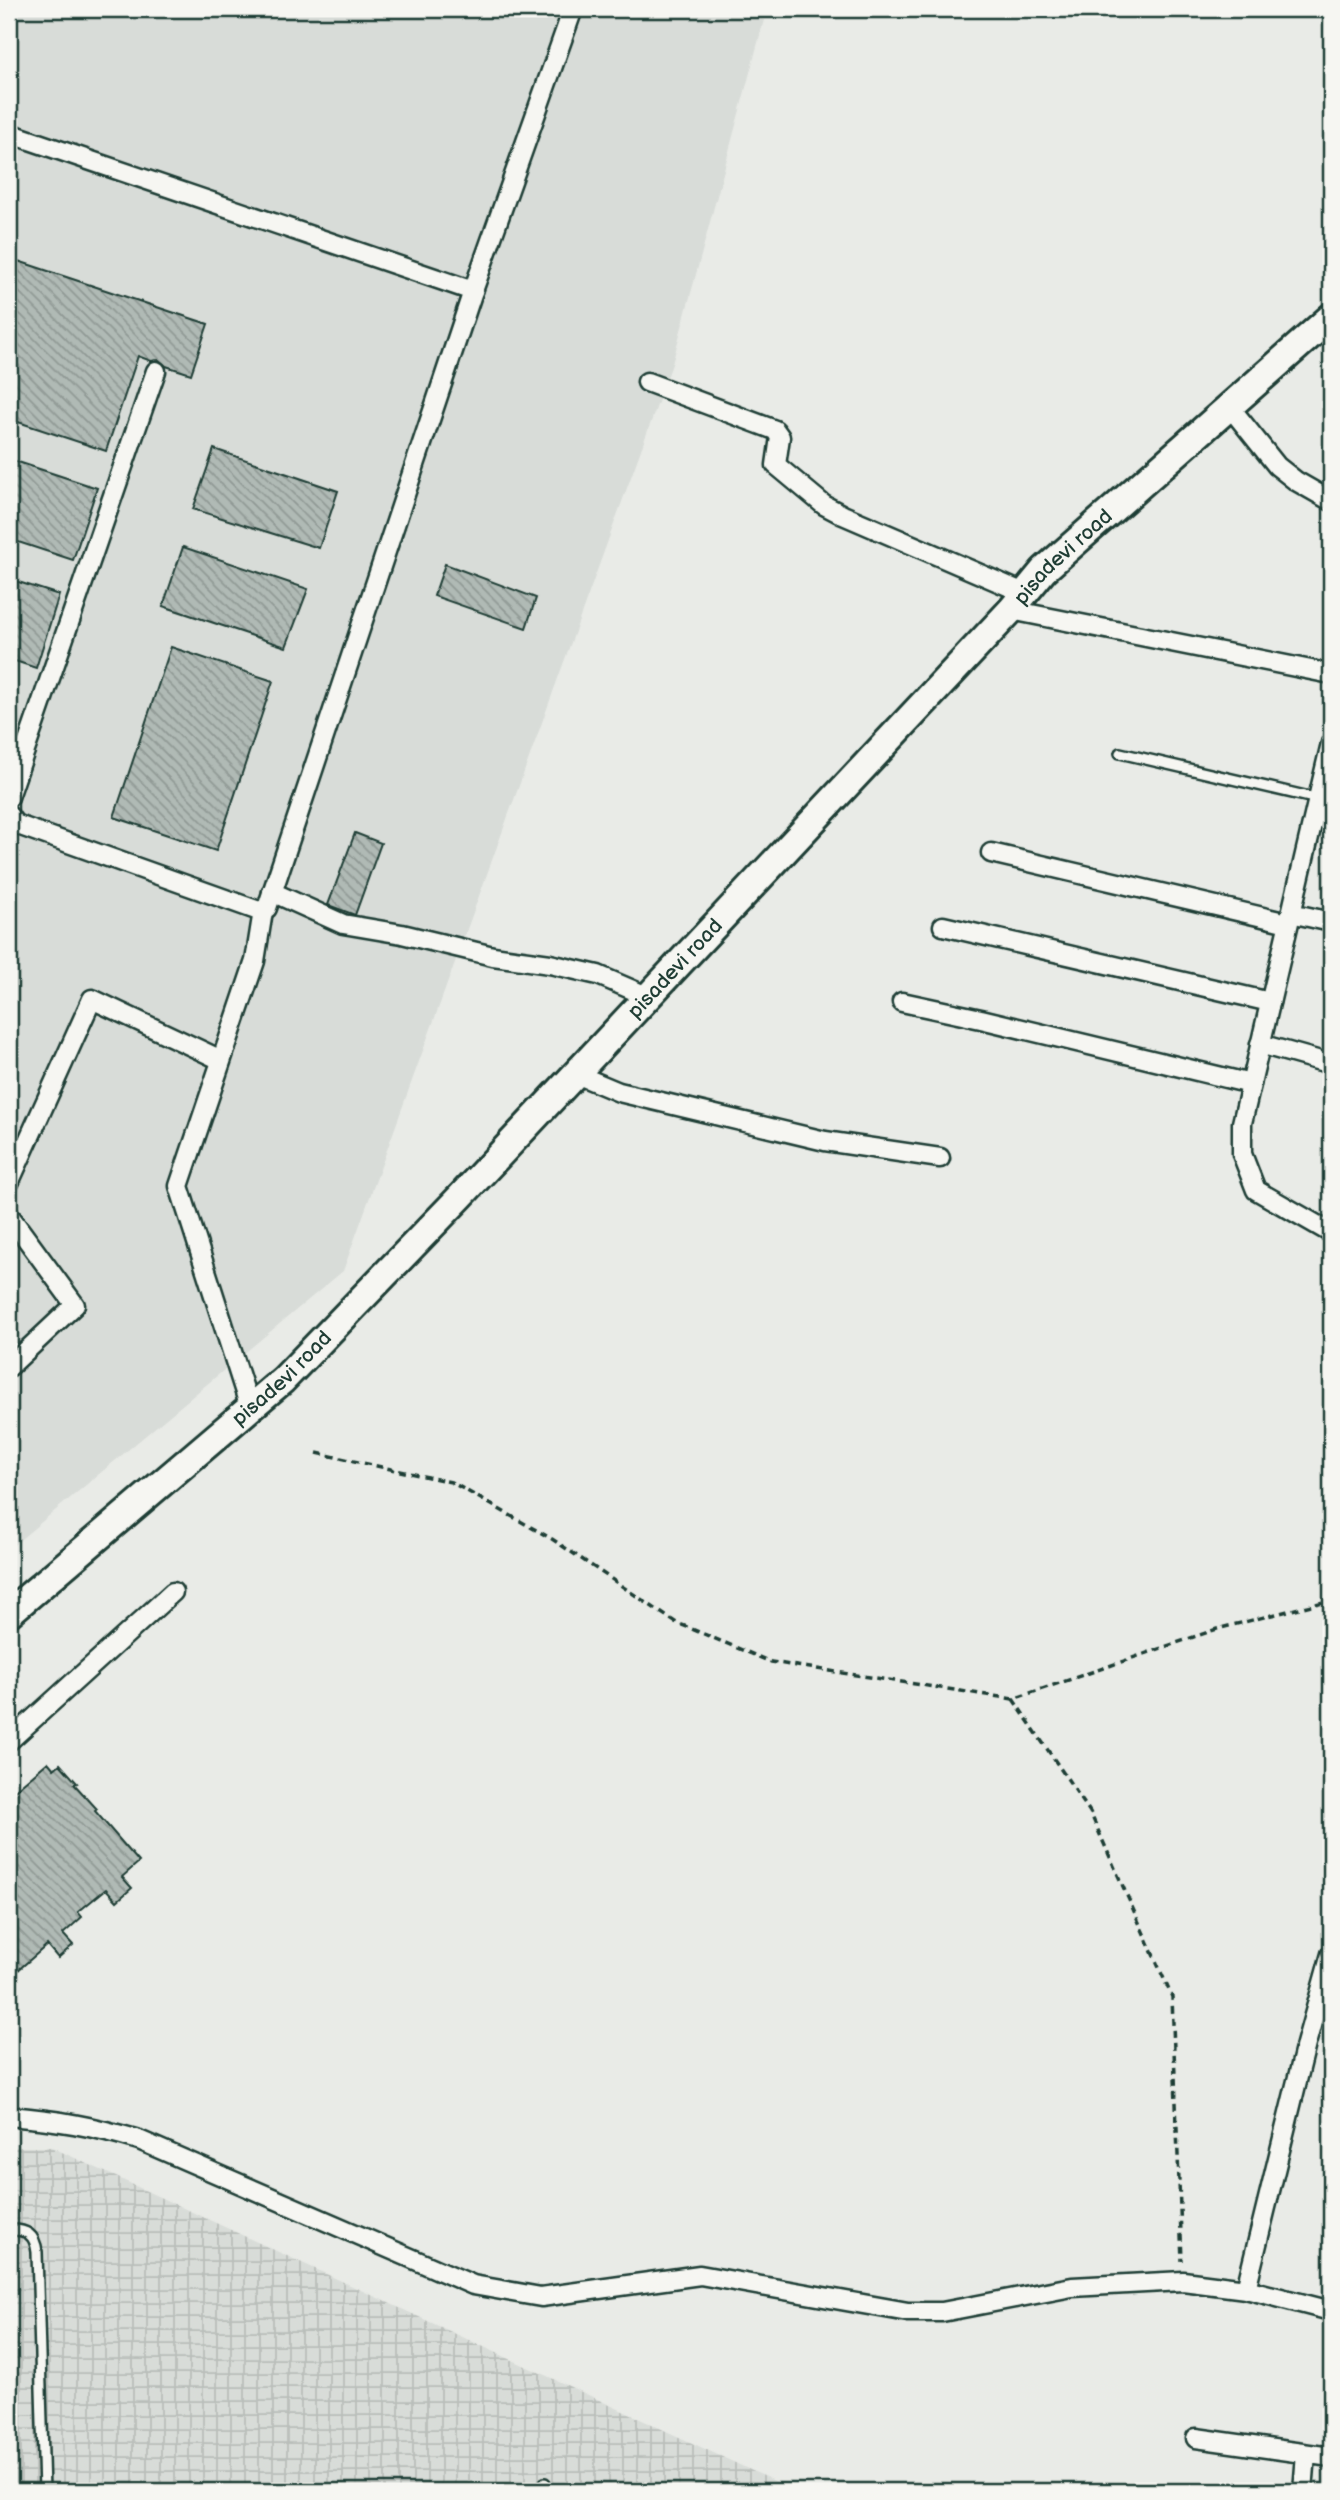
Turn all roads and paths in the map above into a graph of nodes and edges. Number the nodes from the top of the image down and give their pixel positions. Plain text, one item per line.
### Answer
1 (573, 9) edge
2 (9, 133) edge
3 (473, 291) junction
4 (1331, 317) edge
5 (156, 371) dead end
6 (647, 382) dead end
7 (1230, 407) junction
8 (1331, 501) edge
9 (1018, 602) junction
10 (1331, 674) edge
11 (1331, 743) edge
12 (1120, 753) dead end
13 (9, 797) edge
14 (1318, 799) junction
15 (9, 816) edge
16 (991, 853) dead end
17 (272, 892) junction
18 (263, 911) junction
19 (1290, 918) junction
20 (1331, 922) edge
21 (943, 926) dead end
22 (649, 998) junction
23 (902, 1002) dead end
24 (1270, 1002) junction
25 (1260, 1044) junction
26 (221, 1060) junction
27 (1331, 1064) edge
28 (576, 1074) junction
29 (1251, 1084) junction
30 (940, 1158) dead end
31 (9, 1183) edge
32 (9, 1215) edge
33 (1331, 1233) edge
34 (9, 1367) edge
35 (250, 1408) junction
36 (317, 1453) dead end
37 (173, 1592) dead end
38 (1331, 1600) edge
39 (9, 1613) edge
40 (1013, 1699) junction
41 (9, 1741) edge
42 (1330, 1961) edge
43 (9, 2116) edge
44 (9, 2230) edge
45 (1183, 2281) junction
46 (1246, 2289) junction
47 (1331, 2311) edge
48 (1196, 2438) dead end
49 (1306, 2454) junction
50 (1331, 2457) edge
51 (44, 2491) edge
52 (1303, 2491) edge

1 - 3 street
2 - 3 street
3 - 17 street
4 - 7 street, pisadevi road
5 - 13 street
6 - 9 street
7 - 8 street
7 - 9 street, pisadevi road
9 - 10 street
9 - 22 street, pisadevi road
11 - 14 street
12 - 14 lane
14 - 19 street
15 - 18 street
16 - 19 street
17 - 18 street
17 - 22 street
18 - 26 street
19 - 20 street
19 - 24 street
21 - 24 street
22 - 28 street, pisadevi road
23 - 29 street
24 - 25 street
25 - 27 street
25 - 29 street
26 - 31 street
26 - 35 street
28 - 30 street
28 - 35 street, pisadevi road
29 - 33 street
32 - 34 street
35 - 39 street, pisadevi road
36 - 40 path
37 - 41 street
38 - 40 path
40 - 45 path
42 - 46 street
43 - 45 street
44 - 51 lane
45 - 46 street
46 - 47 street
48 - 49 street
49 - 50 street
49 - 52 street

